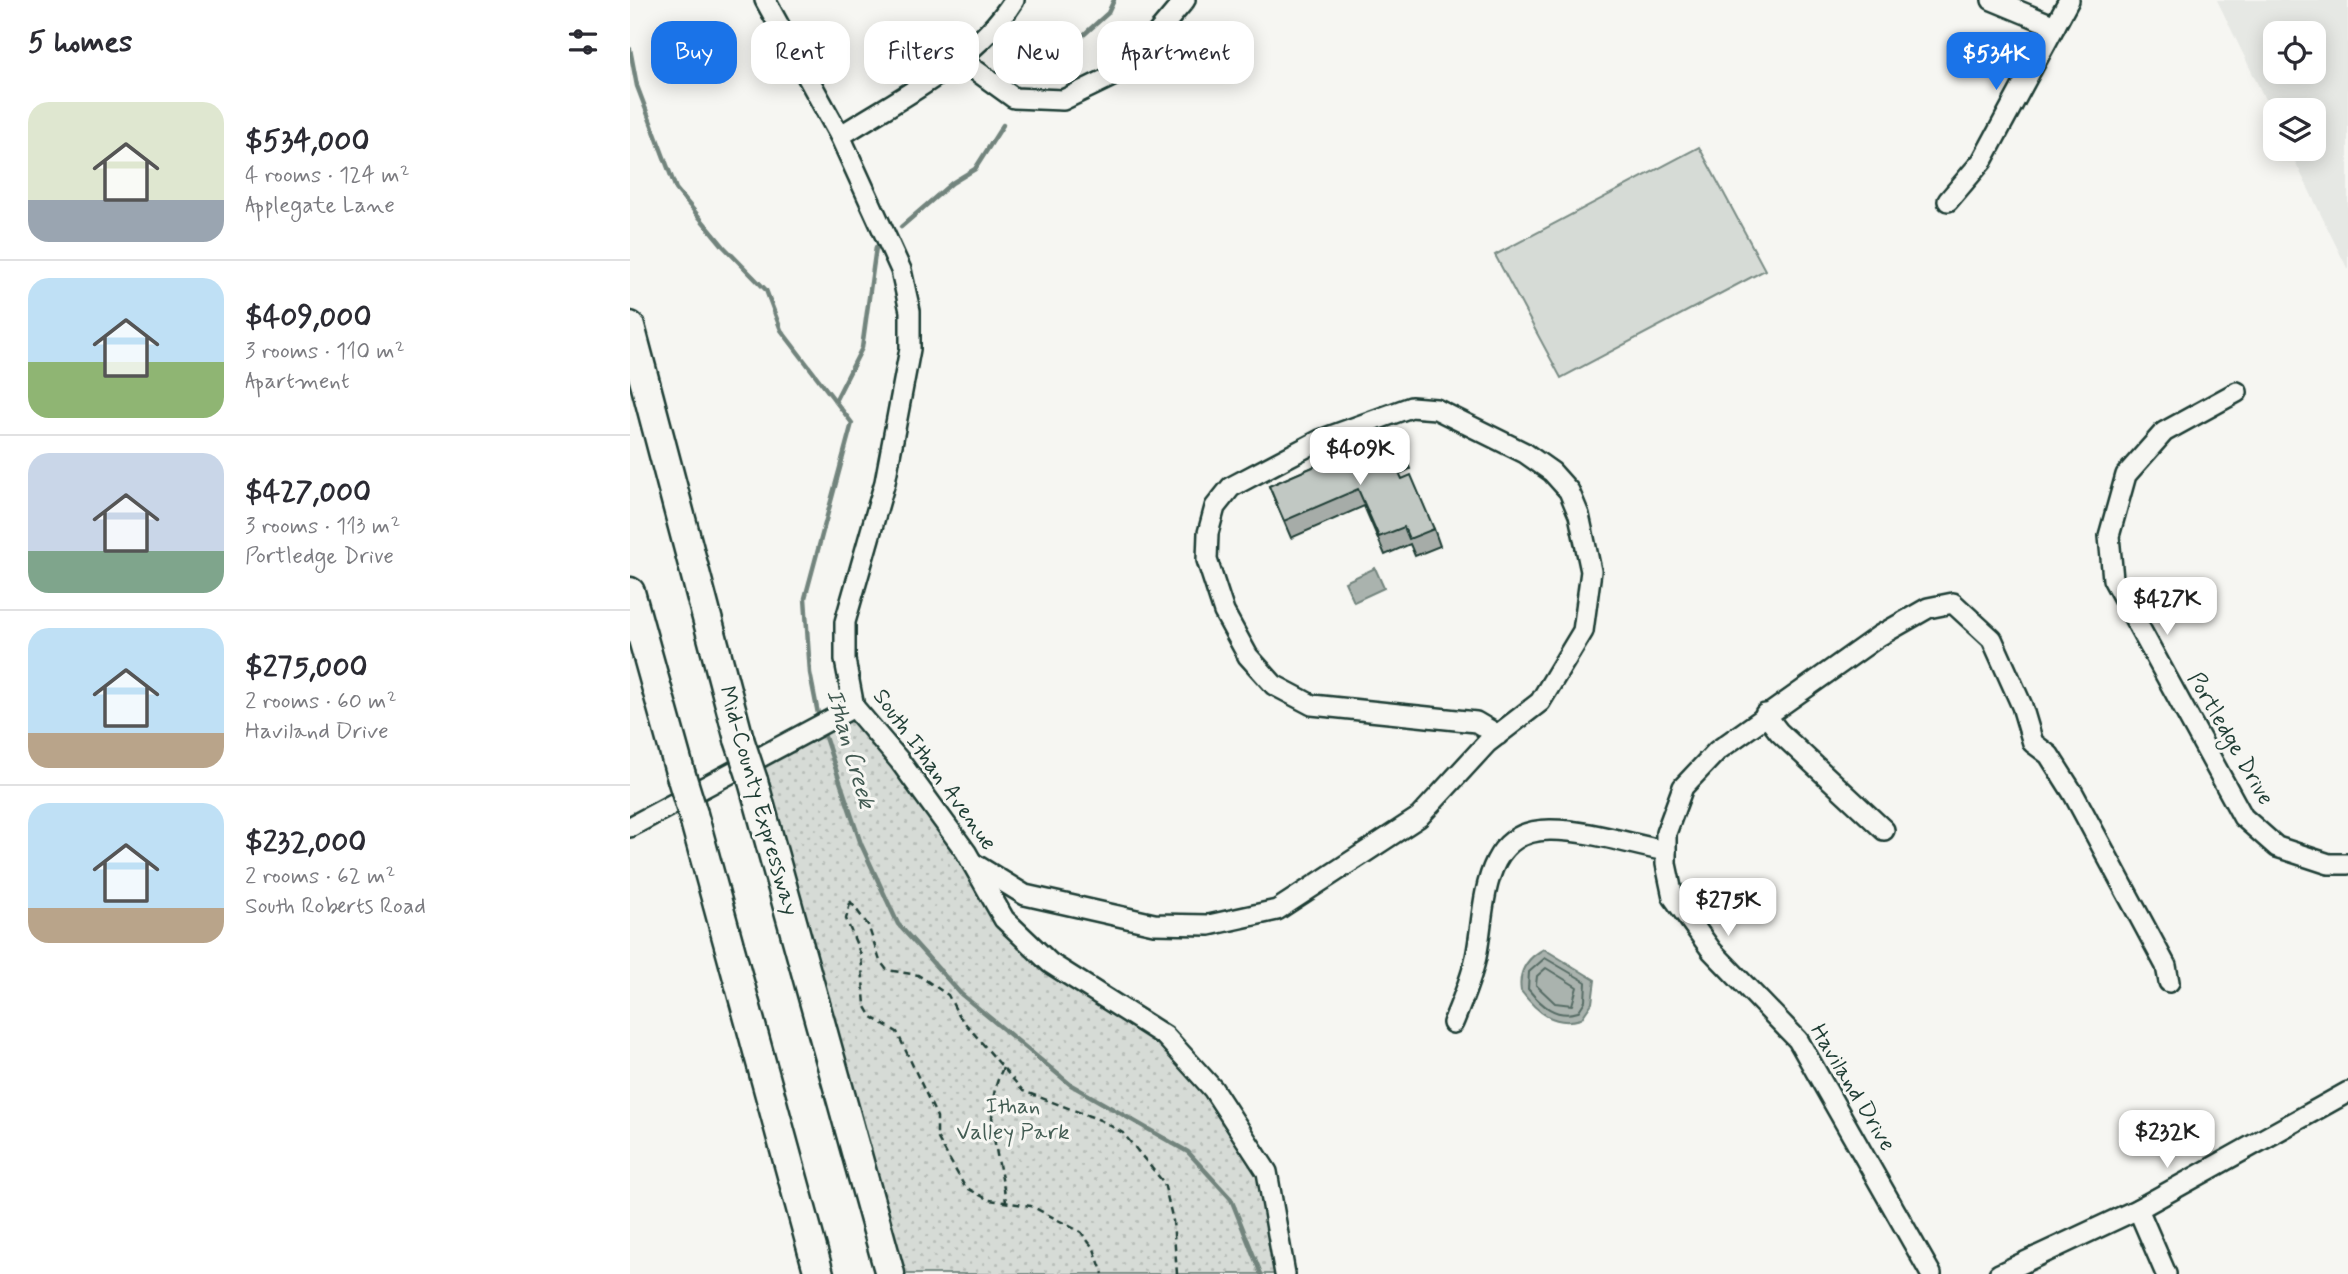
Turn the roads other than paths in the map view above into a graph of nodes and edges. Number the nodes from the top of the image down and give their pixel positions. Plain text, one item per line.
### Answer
1 (765, 0) edge
2 (1014, 0) edge
3 (1185, 0) edge
4 (1992, 0) edge
5 (2069, 0) edge
6 (2055, 26) junction
7 (979, 41) edge
8 (979, 73) edge
9 (921, 84) edge
10 (840, 136) junction
11 (1948, 201) dead end
12 (630, 326) edge
13 (2237, 392) dead end
14 (630, 592) edge
15 (854, 707) junction
16 (1765, 714) junction
17 (1497, 735) junction
18 (630, 827) edge
19 (1884, 830) dead end
20 (1666, 851) junction
21 (973, 863) junction
22 (2348, 864) edge
23 (2169, 982) dead end
24 (1453, 1023) dead end
25 (2348, 1091) edge
26 (2138, 1209) junction
27 (819, 1274) edge
28 (890, 1274) edge
29 (1285, 1274) edge
30 (1931, 1274) edge
31 (2000, 1274) edge
32 (2166, 1274) edge

1 - 10 street, South Ithan Avenue
2 - 7 street
3 - 8 street
4 - 6 street
5 - 6 street
6 - 11 street
9 - 10 street
10 - 15 street, South Ithan Avenue
12 - 28 highway, Mid-County Expressway, bridge
13 - 22 street, Portledge Drive
14 - 27 highway, bridge
15 - 18 street
15 - 21 street, South Ithan Avenue
16 - 19 street
16 - 20 street, Haviland Drive
16 - 23 street, Haviland Drive
17 - 17 street
17 - 21 street
20 - 24 street
20 - 30 street, Haviland Drive
21 - 29 street, South Ithan Avenue
25 - 26 street
26 - 31 street
26 - 32 street

